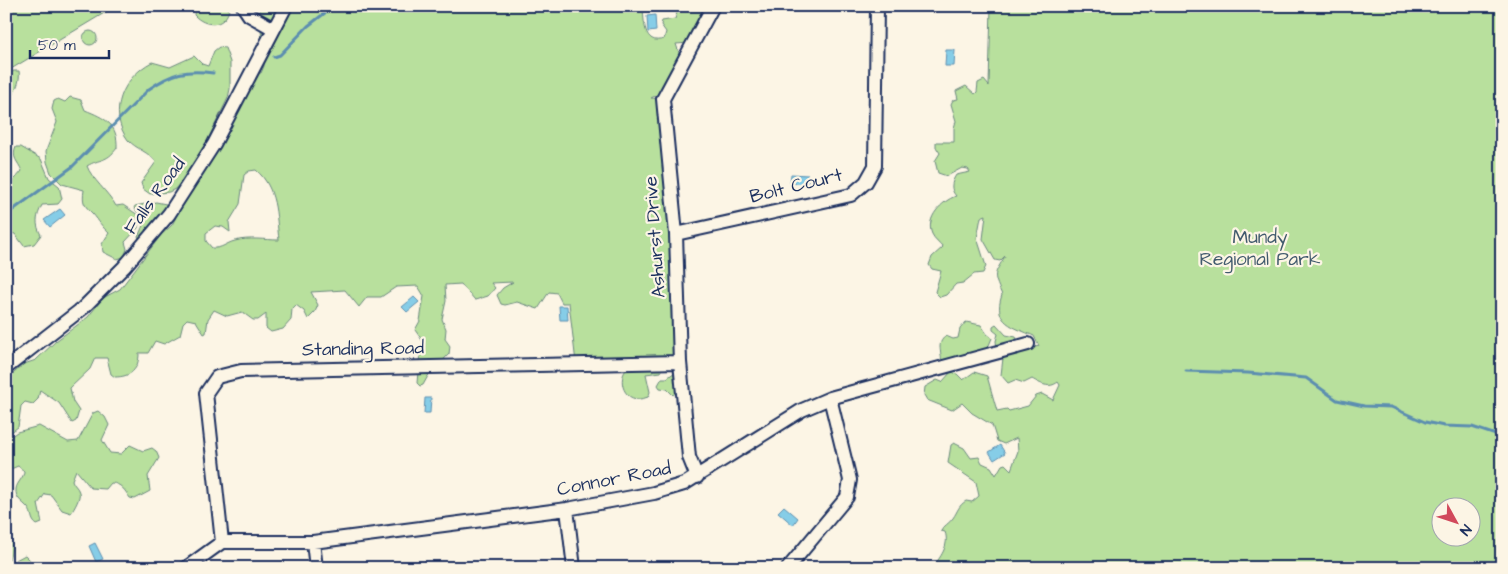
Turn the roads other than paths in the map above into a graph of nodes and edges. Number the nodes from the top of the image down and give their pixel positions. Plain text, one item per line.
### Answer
1 (243, 6) edge
2 (286, 6) edge
3 (714, 6) edge
4 (877, 6) edge
5 (274, 29) junction
6 (676, 234) junction
7 (1028, 344) dead end
8 (680, 362) junction
9 (6, 368) edge
10 (830, 398) junction
11 (698, 477) junction
12 (568, 509) junction
13 (222, 542) junction
14 (313, 542) junction
15 (186, 568) edge
16 (316, 568) edge
17 (574, 568) edge
18 (788, 568) edge

1 - 5 street
2 - 5 street, Falls Road
3 - 6 street, Ashurst Drive
4 - 6 street, Bolt Court
5 - 9 street, Falls Road
6 - 8 street, Ashurst Drive
7 - 10 street, Connor Road
8 - 11 street, Ashurst Drive
8 - 13 street, Standing Road
10 - 11 street, Connor Road
10 - 18 street
11 - 12 street, Connor Road
12 - 14 street, Connor Road
12 - 17 street
13 - 14 street, Connor Road
13 - 15 street
14 - 16 street

